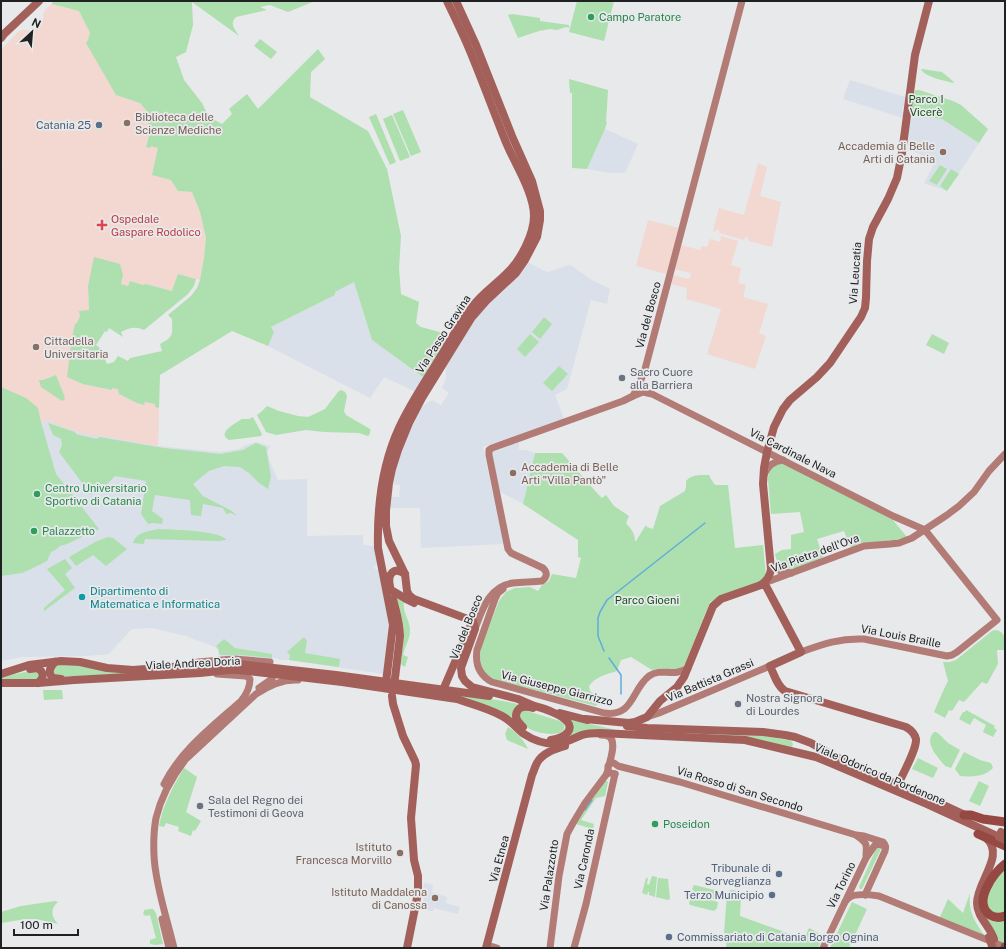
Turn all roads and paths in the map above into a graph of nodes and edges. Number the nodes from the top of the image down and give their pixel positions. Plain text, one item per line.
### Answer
1 (32, 1) edge
2 (39, 1) edge
3 (447, 1) edge
4 (456, 1) edge
5 (742, 1) edge
6 (929, 1) edge
7 (1, 31) edge
8 (1, 38) edge
9 (644, 373) junction
10 (652, 394) junction
11 (633, 396) junction
12 (771, 438) junction
13 (753, 445) junction
14 (767, 452) junction
15 (1005, 454) edge
16 (781, 459) junction
17 (764, 475) junction
18 (925, 530) junction
19 (772, 564) junction
20 (382, 570) junction
21 (791, 573) junction
22 (405, 574) junction
23 (511, 583) junction
24 (765, 585) junction
25 (391, 590) junction
26 (487, 601) junction
27 (492, 608) junction
28 (474, 623) junction
29 (801, 652) junction
30 (55, 662) junction
31 (270, 662) dead end
32 (184, 666) junction
33 (770, 666) junction
34 (688, 668) junction
35 (666, 672) junction
36 (200, 673) junction
37 (1, 675) edge
38 (395, 678) dead end
39 (74, 680) junction
40 (272, 680) dead end
41 (341, 682) junction
42 (386, 682) junction
43 (1, 683) edge
44 (38, 683) junction
45 (676, 687) junction
46 (443, 690) junction
47 (392, 696) dead end
48 (534, 706) junction
49 (547, 710) junction
50 (659, 713) junction
51 (646, 717) junction
52 (586, 720) junction
53 (647, 728) junction
54 (763, 732) junction
55 (593, 733) junction
56 (582, 735) junction
57 (534, 739) junction
58 (544, 739) junction
59 (554, 744) junction
60 (787, 750) junction
61 (190, 755) junction
62 (618, 766) junction
63 (608, 767) junction
64 (615, 774) junction
65 (870, 780) junction
66 (898, 785) junction
67 (964, 815) junction
68 (1005, 822) edge
69 (978, 834) junction
70 (856, 835) junction
71 (1003, 836) edge
72 (1005, 846) edge
73 (886, 847) junction
74 (866, 858) junction
75 (990, 859) dead end
76 (1005, 864) edge
77 (854, 882) junction
78 (865, 895) junction
79 (845, 902) junction
80 (1005, 916) edge
81 (993, 944) edge
82 (487, 947) edge
83 (1005, 947) edge
84 (169, 948) edge
85 (174, 948) edge
86 (407, 948) edge
87 (497, 948) edge
88 (550, 948) edge
89 (574, 948) edge
90 (823, 948) edge

1 - 7 main road
2 - 8 main road
3 - 20 main road, Via Passo Gravina
4 - 22 main road, Via Passo Gravina
5 - 9 main road, Via del Bosco
6 - 12 main road, Via Leucatia
9 - 10 main road
9 - 11 main road, Via del Bosco
10 - 11 main road
10 - 13 main road, Via Cardinale Nava
11 - 23 main road, Via del Bosco
12 - 13 main road
12 - 14 main road, Via Leucatia
12 - 16 main road
13 - 14 main road, Via Cardinale Nava
14 - 16 main road, Via Cardinale Nava
14 - 17 main road, Via Leucatia
15 - 18 main road, Via Pietra dell'Ova
16 - 17 main road
16 - 18 main road, Via Cardinale Nava
17 - 19 main road, Via Leucatia
18 - 21 main road, Via Pietra dell'Ova
18 - 29 main road, Via Louis Braille
19 - 21 main road
19 - 24 main road
20 - 25 main road
20 - 42 main road, Via Passo Gravina
21 - 24 main road, Via Pietra dell'Ova
22 - 25 main road
22 - 28 main road, Via Passo Gravina
23 - 26 main road, Via del Bosco
23 - 27 main road, Via del Bosco
24 - 29 main road
24 - 34 main road, Via Pietra dell'Ova
25 - 28 main road
25 - 38 main road
26 - 27 main road
26 - 28 main road, Via del Bosco
27 - 35 main road, Via Giuseppe Giarrizzo
28 - 46 main road, Via del Bosco
28 - 48 main road, Via del Bosco
29 - 33 main road, Via Louis Braille
30 - 32 main road, Viale Andrea Doria
30 - 37 main road, Viale Andrea Doria
30 - 39 main road
31 - 32 main road
32 - 42 main road, Viale Andrea Doria
33 - 50 main road, Via Battista Grassi
33 - 66 main road
34 - 35 main road, Via Giuseppe Giarrizzo
34 - 45 main road, Via Pietra dell'Ova
35 - 45 main road
36 - 39 main road, Viale Andrea Doria
36 - 41 main road, Viale Andrea Doria
36 - 84 main road
37 - 44 main road
39 - 44 main road, Viale Andrea Doria
40 - 61 main road
41 - 57 main road, Viale Andrea Doria
41 - 61 main road
42 - 46 main road, Viale Andrea Doria
43 - 44 main road, Viale Andrea Doria
45 - 51 main road, Via Pietra dell'Ova
46 - 48 main road, Viale Andrea Doria
47 - 86 main road
48 - 49 main road
49 - 52 main road
49 - 58 main road
49 - 58 main road
50 - 51 main road, Via Battista Grassi
50 - 53 main road
51 - 52 main road
52 - 53 main road, Viale Odorico da Pordenone
53 - 54 main road, Viale Odorico da Pordenone
54 - 60 main road
54 - 66 main road, Viale Odorico da Pordenone
55 - 56 main road, Viale Odorico da Pordenone
55 - 60 main road, Viale Odorico da Pordenone
55 - 63 main road
56 - 59 main road
56 - 82 main road, Via Etnea
57 - 58 main road
57 - 59 main road
58 - 59 main road
60 - 65 main road, Viale Odorico da Pordenone
61 - 85 main road
62 - 63 main road
62 - 64 main road
62 - 70 main road, Via Rosso di San Secondo
63 - 64 main road
63 - 88 main road, Via Palazzotto
64 - 89 main road, Via Caronda
65 - 69 main road
65 - 71 main road, Viale Odorico da Pordenone
66 - 67 main road, Viale Odorico da Pordenone
67 - 68 highway
67 - 71 main road, Viale Odorico da Pordenone
69 - 72 highway
69 - 81 main road
70 - 73 main road, Via Rosso di San Secondo
70 - 74 main road
73 - 74 main road, Via Torino
73 - 78 main road
74 - 77 main road, Via Torino
75 - 81 main road
76 - 80 highway
77 - 78 main road
77 - 79 main road, Via Torino
78 - 79 main road
78 - 83 main road
79 - 90 main road, Via Torino
82 - 87 main road

